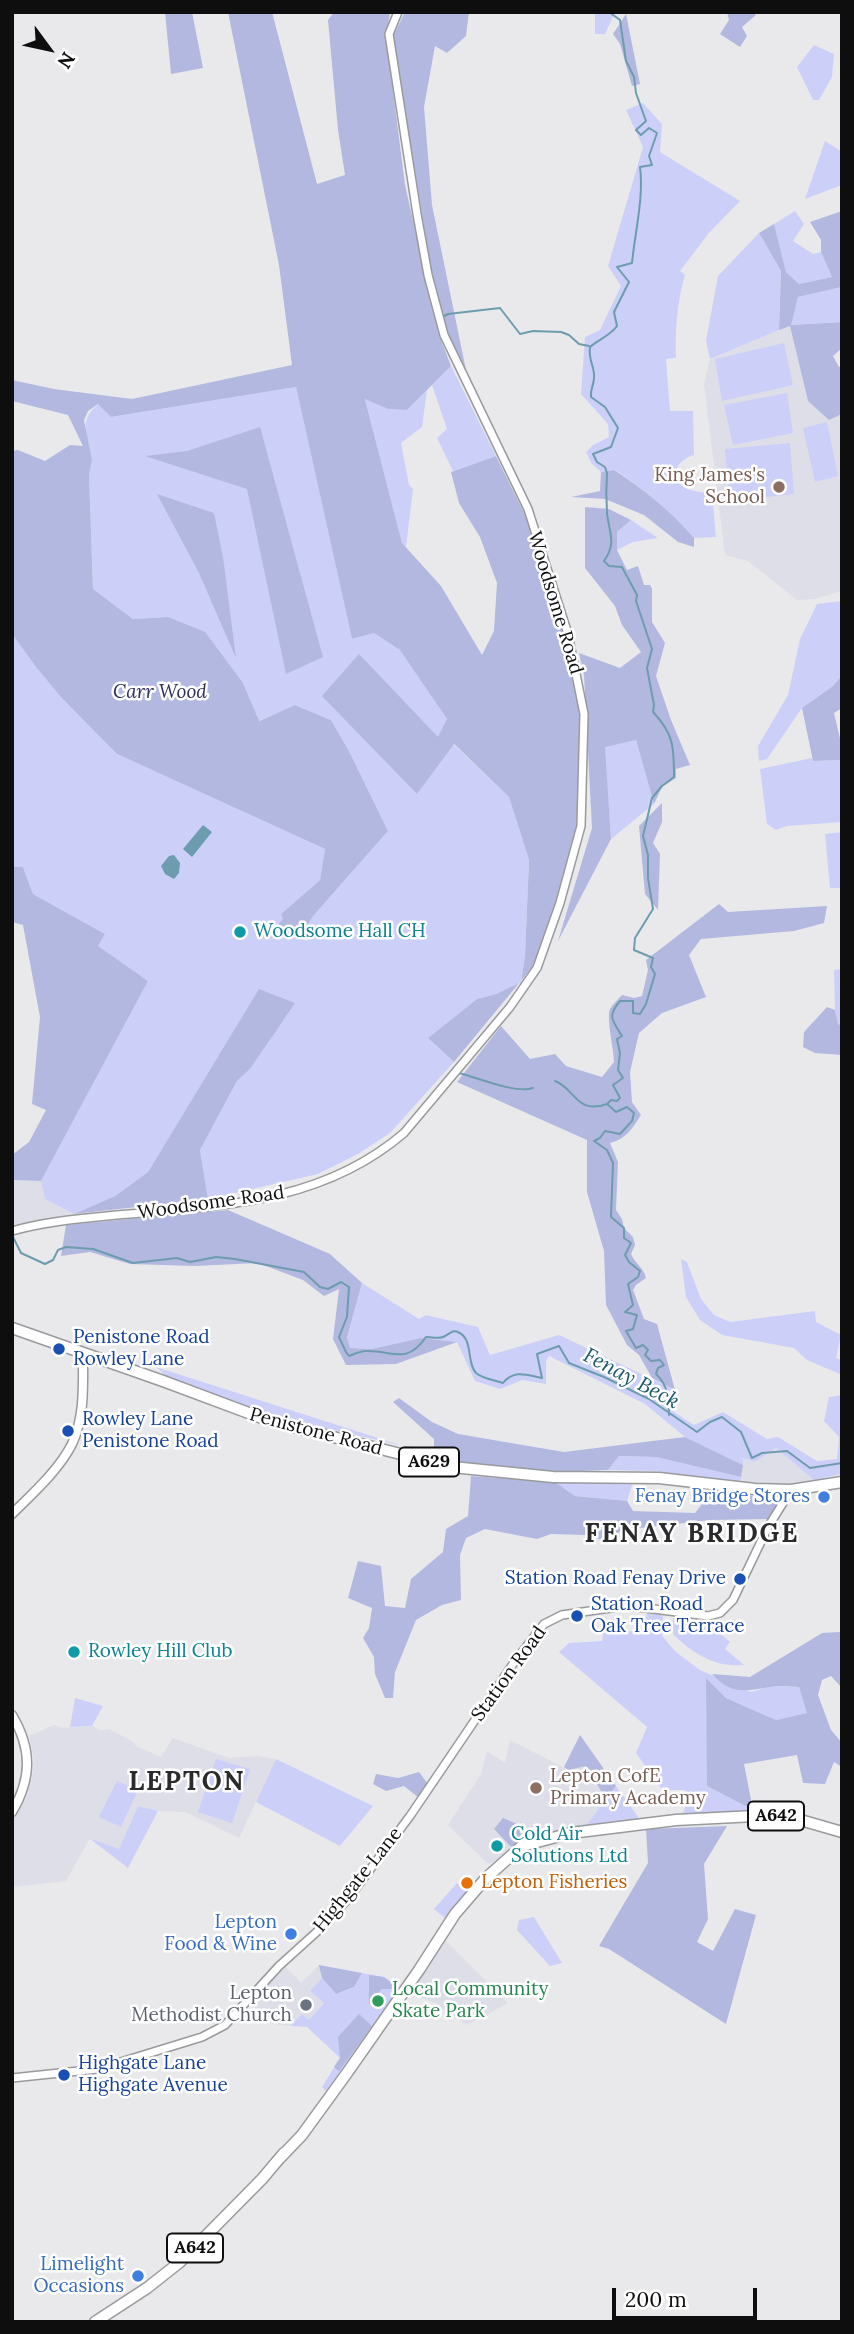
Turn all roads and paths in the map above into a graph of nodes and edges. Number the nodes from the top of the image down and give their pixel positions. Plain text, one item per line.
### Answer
1 (398, 12) edge
2 (14, 1231) edge
3 (12, 1328) edge
4 (83, 1353) junction
5 (842, 1482) edge
6 (791, 1490) junction
7 (12, 1514) edge
8 (12, 1715) edge
9 (12, 1812) edge
10 (410, 1816) joint
11 (842, 1832) edge
12 (12, 2078) edge
13 (95, 2322) edge

1 - 2 street, Woodsome Road
3 - 4 highway, Penistone Road / A629
4 - 6 highway, Penistone Road / A629
4 - 7 main road
5 - 6 highway, Penistone Road / A629
6 - 10 street, Station Road
8 - 9 main road
10 - 12 street, Highgate Lane
11 - 13 highway, A642

